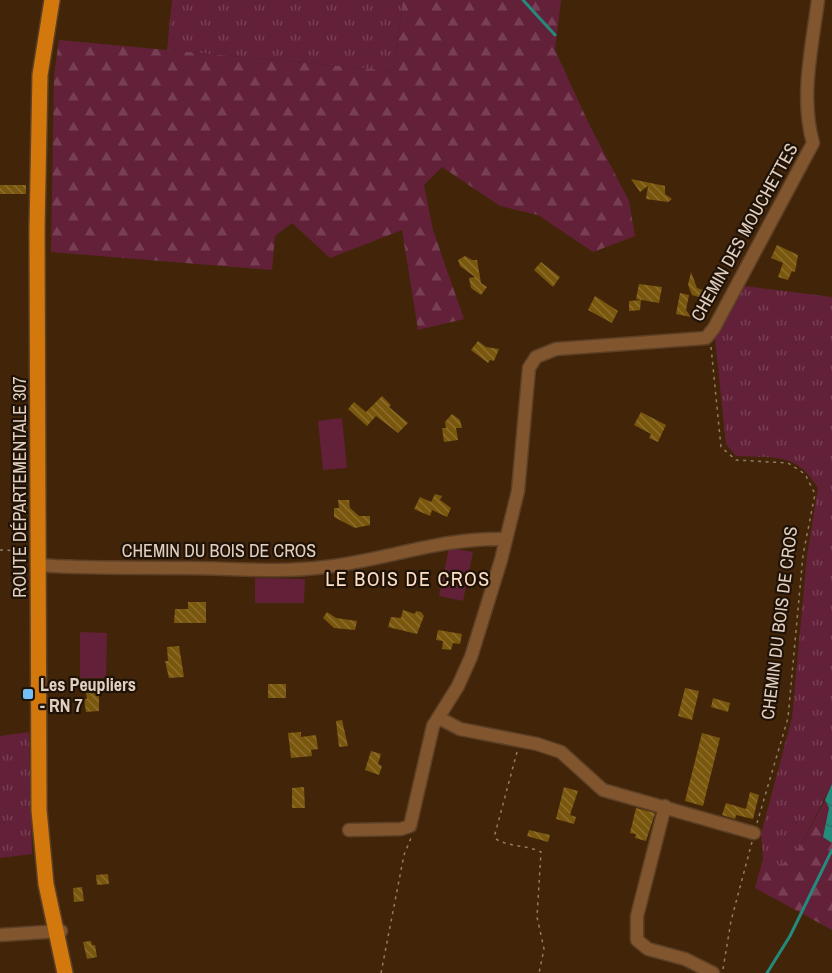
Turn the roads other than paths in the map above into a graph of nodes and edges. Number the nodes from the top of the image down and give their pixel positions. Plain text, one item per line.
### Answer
1 (52, 0) edge
2 (818, 0) edge
3 (504, 539) junction
4 (38, 558) junction
5 (439, 718) junction
6 (665, 806) junction
7 (349, 830) dead end
8 (754, 833) road end
9 (58, 931) junction
10 (0, 935) edge
11 (65, 973) edge
12 (713, 973) edge

1 - 4 main road, ROUTE DÉPARTEMENTALE 307
2 - 3 street, CHEMIN DES MOUCHETTES
3 - 4 street, CHEMIN DU BOIS DE CROS
3 - 5 street
4 - 9 main road, ROUTE DÉPARTEMENTALE 307
5 - 6 street
5 - 7 street
6 - 8 street
6 - 12 street
9 - 10 street
9 - 11 main road, ROUTE DÉPARTEMENTALE 307

